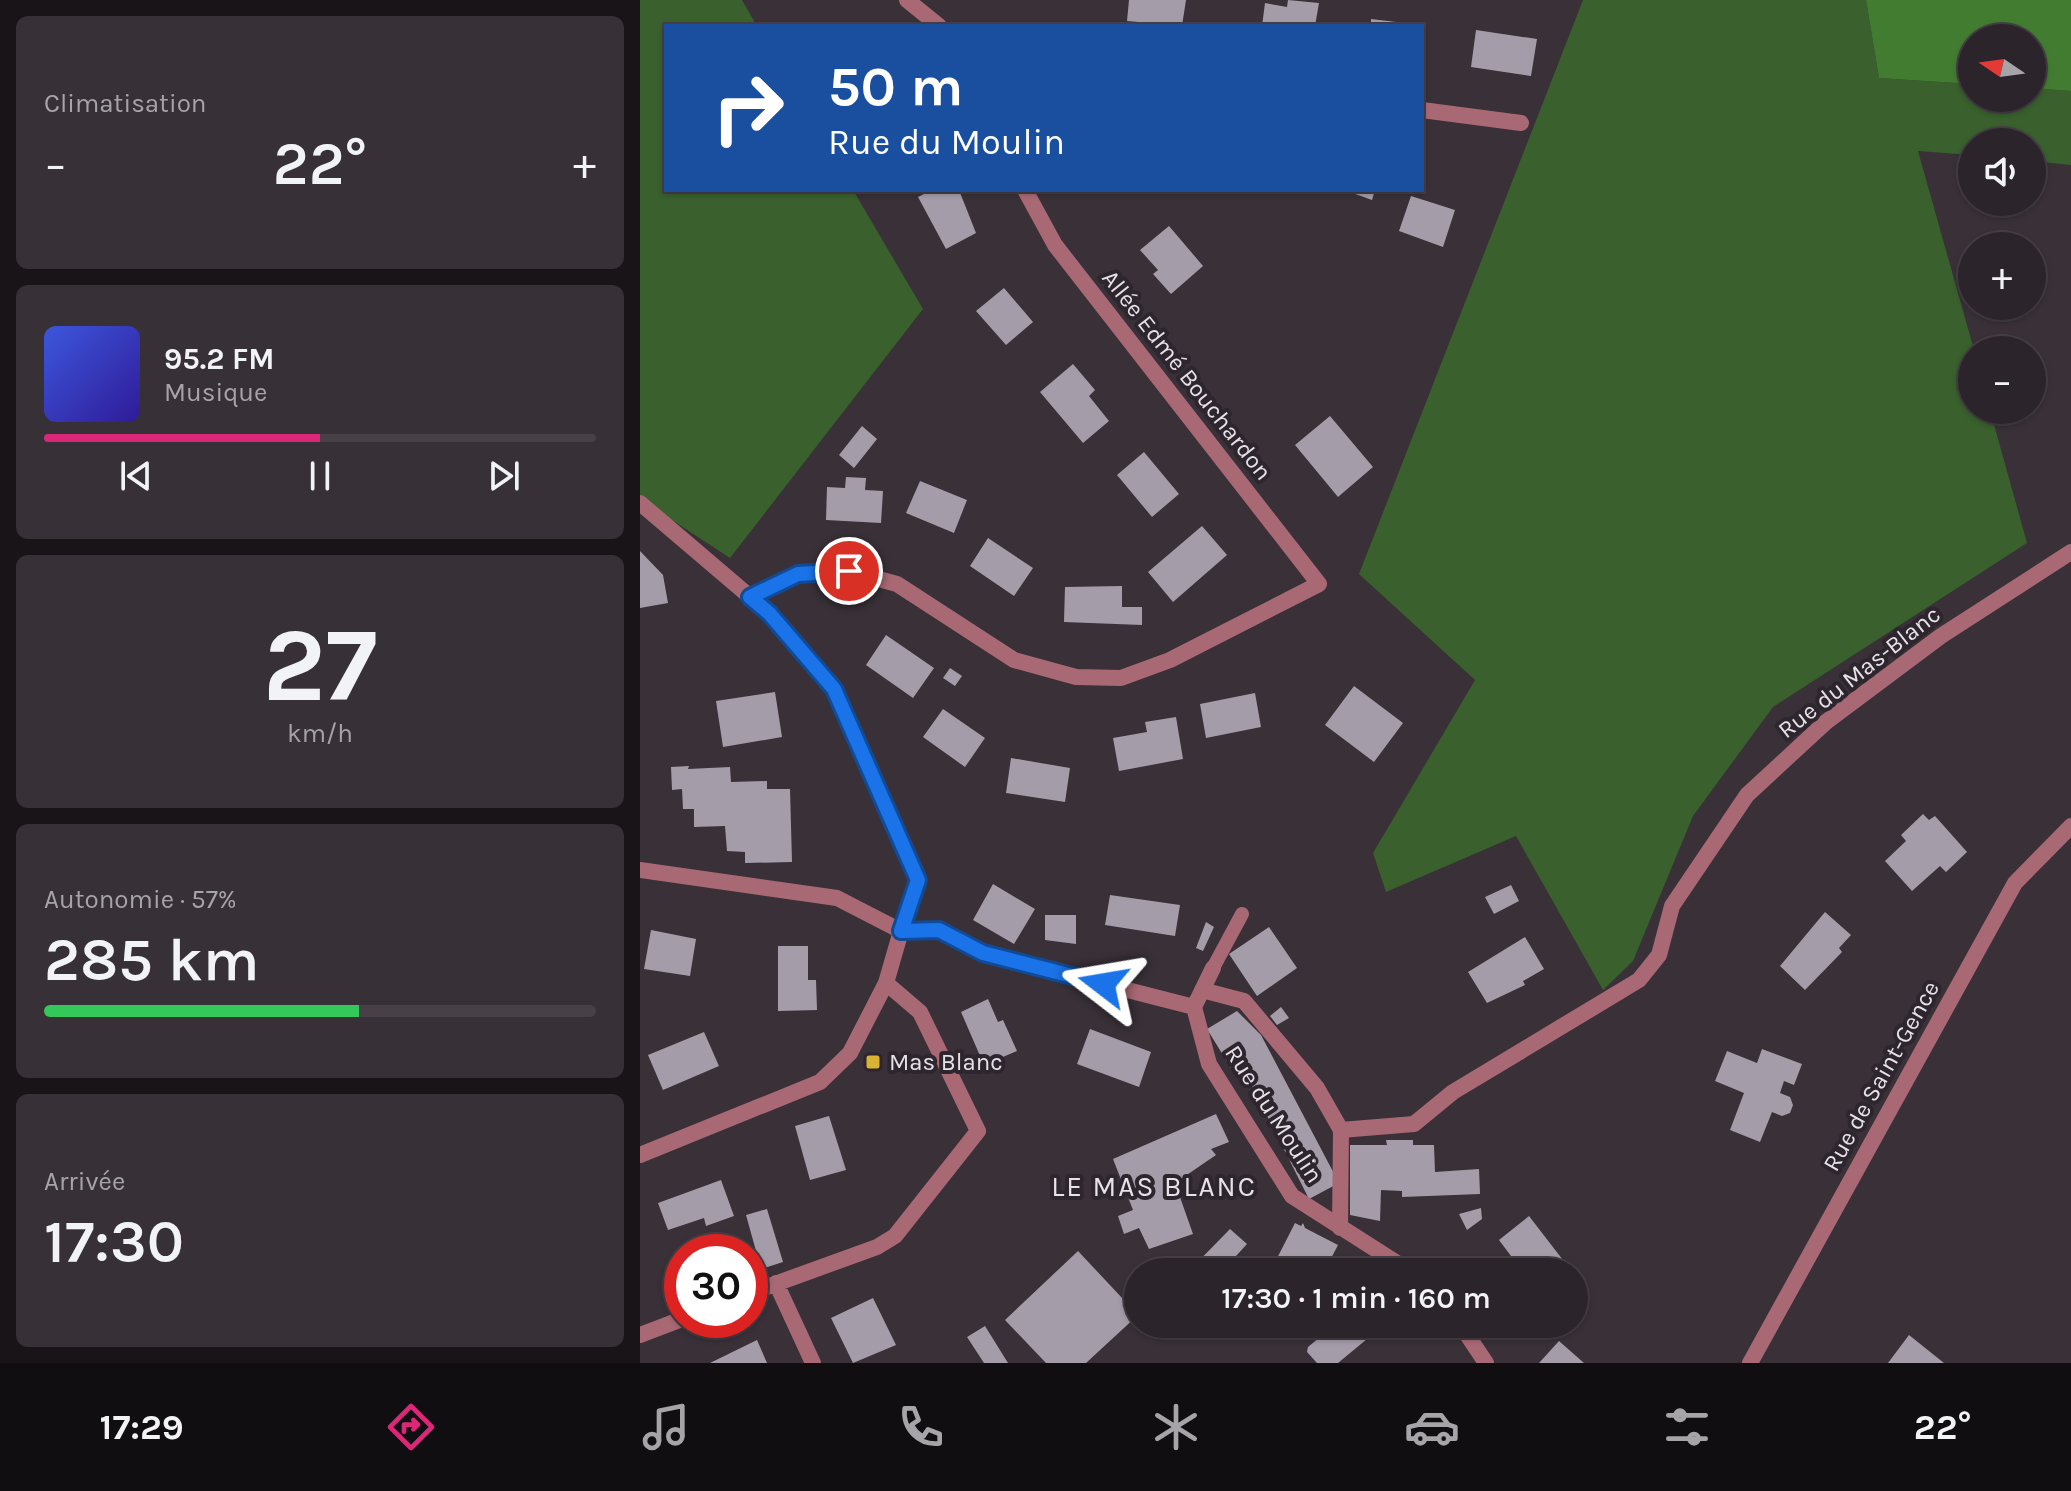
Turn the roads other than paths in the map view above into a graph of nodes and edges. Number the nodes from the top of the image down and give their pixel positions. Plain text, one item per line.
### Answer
1 (907, 0) edge
2 (937, 24) edge
3 (1424, 110) edge
4 (1521, 123) dead end
5 (1026, 192) edge
6 (640, 503) edge
7 (2071, 552) edge
8 (750, 597) junction
9 (2071, 826) edge
10 (640, 870) edge
11 (1242, 914) dead end
12 (901, 931) junction
13 (1213, 968) joint
14 (886, 983) junction
15 (1202, 990) junction
16 (1194, 1007) junction
17 (1341, 1130) junction
18 (640, 1155) edge
19 (1340, 1228) junction
20 (1388, 1258) edge
21 (776, 1283) junction
22 (768, 1286) edge
23 (664, 1326) edge
24 (640, 1335) edge
25 (1469, 1338) edge
26 (813, 1363) edge
27 (1486, 1363) edge
28 (1750, 1363) edge

1 - 2 street
3 - 4 street
5 - 8 street, Allée Edmé Bouchardon
6 - 8 street
7 - 17 street, Rue du Mas-Blanc
8 - 12 street
9 - 28 street, Rue de Saint-Gence
10 - 12 street
11 - 13 lane
12 - 14 street
12 - 16 street
13 - 15 street
14 - 18 street
14 - 21 street
15 - 16 street
15 - 17 street, Rue du Moulin
16 - 19 street, Rue du Moulin
17 - 19 street, Rue du Moulin
19 - 20 street, Rue du Moulin
21 - 22 street
21 - 26 street
23 - 24 street
25 - 27 street

